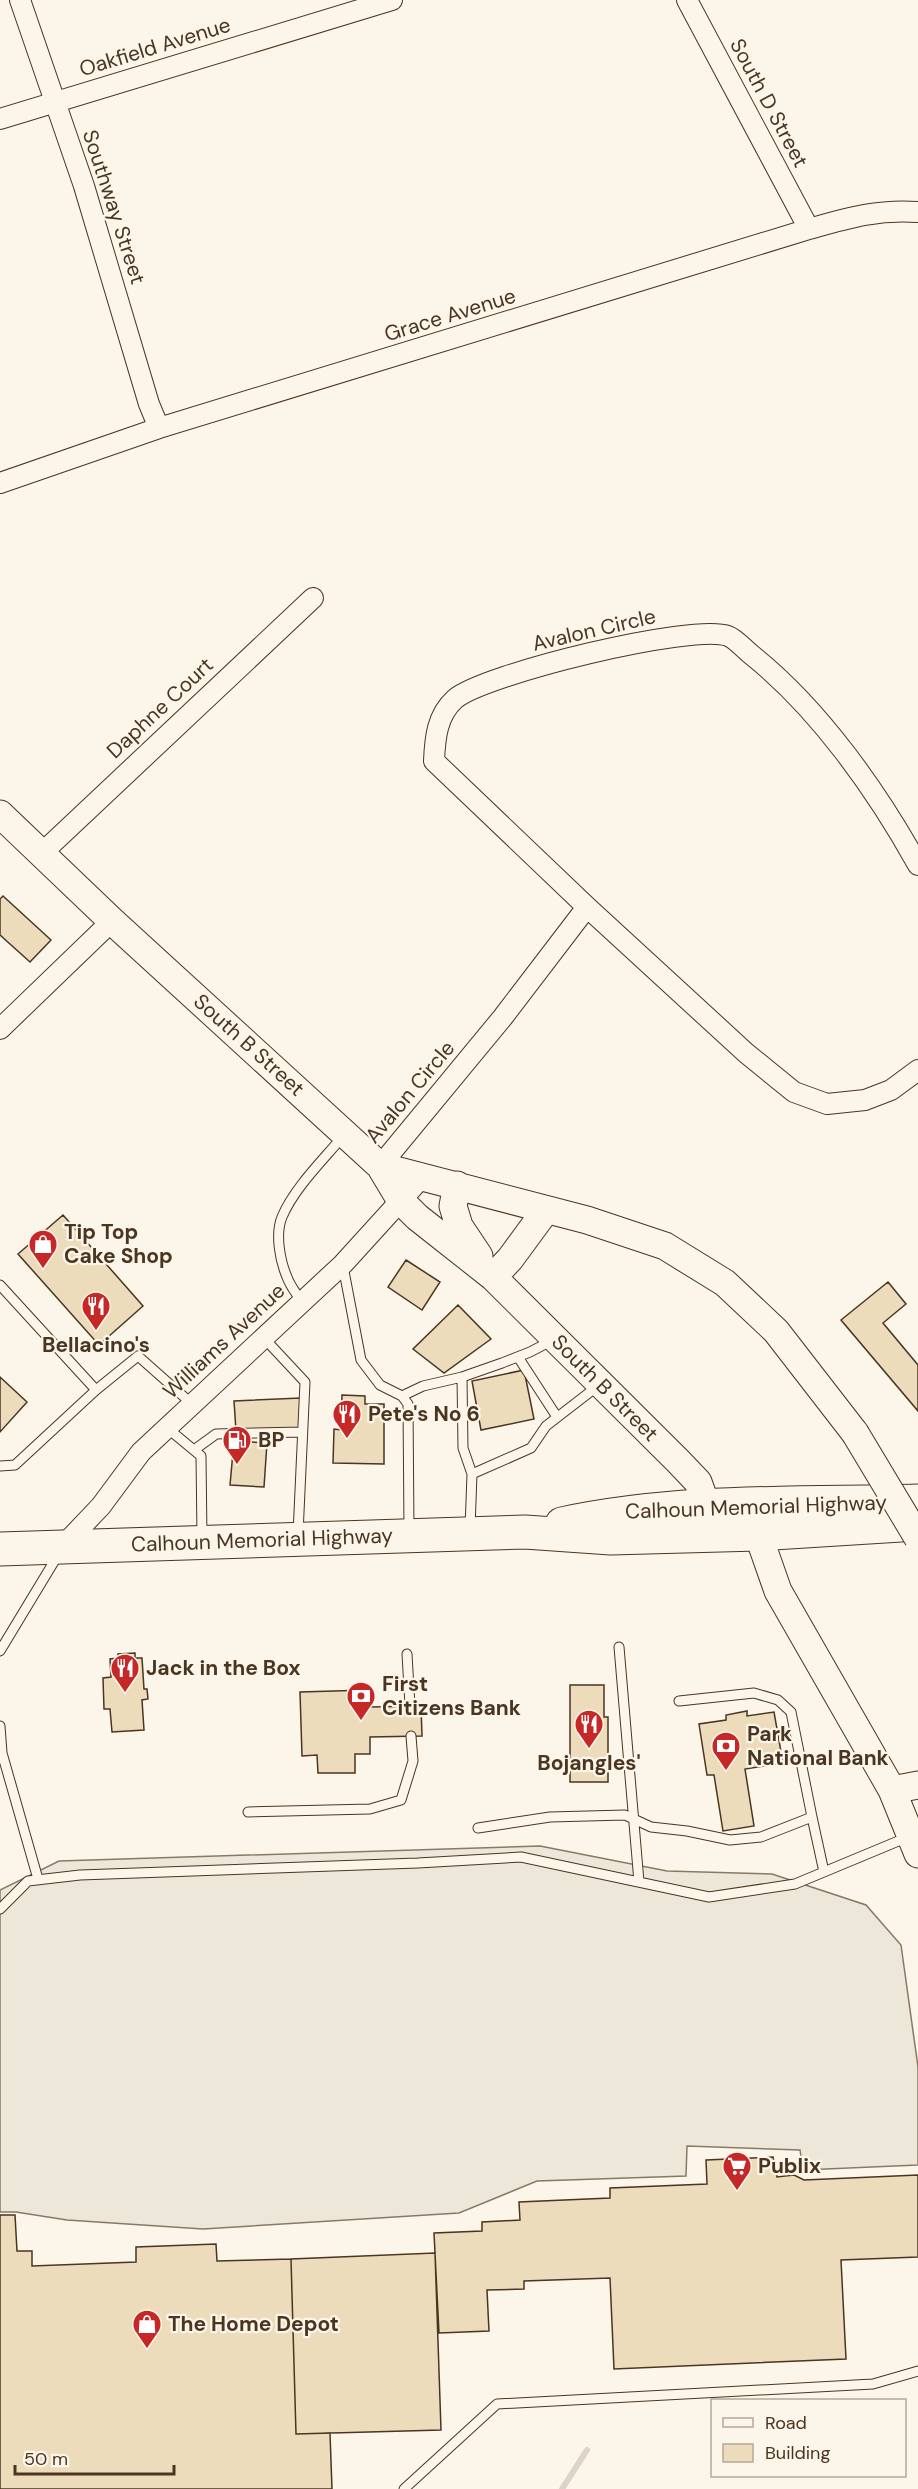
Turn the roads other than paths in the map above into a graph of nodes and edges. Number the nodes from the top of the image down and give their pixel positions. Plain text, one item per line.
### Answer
1 (20, 0) edge
2 (392, 0) edge
3 (687, 0) edge
4 (54, 102) junction
5 (0, 119) edge
6 (918, 212) edge
7 (809, 229) junction
8 (159, 428) junction
9 (0, 483) edge
10 (313, 598) dead end
11 (0, 814) edge
12 (40, 854) junction
13 (918, 866) edge
14 (587, 907) junction
15 (112, 921) junction
16 (0, 1029) edge
17 (918, 1070) edge
18 (345, 1134) junction
19 (380, 1166) junction
20 (423, 1176) junction
21 (457, 1185) junction
22 (401, 1202) junction
23 (546, 1210) junction
24 (343, 1264) junction
25 (493, 1277) junction
26 (0, 1285) edge
27 (302, 1301) junction
28 (263, 1337) junction
29 (555, 1338) junction
30 (518, 1357) junction
31 (462, 1377) junction
32 (601, 1384) junction
33 (96, 1390) junction
34 (402, 1396) junction
35 (191, 1403) junction
36 (557, 1418) junction
37 (166, 1427) junction
38 (302, 1432) junction
39 (194, 1450) junction
40 (0, 1466) edge
41 (472, 1474) junction
42 (918, 1501) edge
43 (707, 1507) junction
44 (918, 1524) edge
45 (525, 1532) junction
46 (470, 1533) junction
47 (758, 1534) junction
48 (409, 1535) junction
49 (298, 1538) junction
50 (918, 1538) edge
51 (202, 1542) junction
52 (63, 1546) junction
53 (0, 1549) edge
54 (619, 1647) dead end
55 (0, 1651) edge
56 (407, 1654) dead end
57 (679, 1701) dead end
58 (410, 1706) dead end
59 (0, 1726) edge
60 (411, 1736) dead end
61 (918, 1785) edge
62 (891, 1790) junction
63 (248, 1812) dead end
64 (812, 1817) junction
65 (634, 1820) junction
66 (478, 1828) dead end
67 (914, 1845) edge
68 (824, 1872) junction
69 (38, 1879) junction
70 (639, 1882) junction
71 (0, 1909) edge
72 (918, 2371) edge
73 (404, 2489) edge

1 - 4 street, Southway Street
2 - 4 street, Oakfield Avenue
3 - 7 street, South D Street
4 - 5 street, Oakfield Avenue
4 - 8 street, Southway Street
6 - 7 street, Grace Avenue
7 - 8 street, Grace Avenue
8 - 9 street, Grace Avenue
10 - 12 street, Daphne Court
11 - 12 street, South B Street
12 - 15 street, South B Street
13 - 14 street, Avalon Circle
14 - 17 street, Avalon Circle
14 - 19 street, Avalon Circle
15 - 16 street
15 - 18 street, South B Street
18 - 19 street, South B Street
18 - 27 lane
19 - 20 street
19 - 22 street, South B Street
20 - 21 street
20 - 22 street, Williams Avenue
21 - 23 street
21 - 25 street, South B Street
22 - 24 street, Williams Avenue
22 - 25 street, South B Street
23 - 25 street
23 - 50 street, bridge
24 - 27 street, Williams Avenue
24 - 34 lane
25 - 29 street, South B Street
26 - 33 lane
27 - 28 street, Williams Avenue
28 - 35 street, Williams Avenue
28 - 38 lane
29 - 30 lane
29 - 32 street, South B Street
30 - 31 lane
30 - 36 lane
31 - 34 lane
31 - 41 lane
32 - 36 lane
32 - 43 street, South B Street
33 - 35 lane
33 - 40 lane
34 - 48 lane
35 - 37 street, Williams Avenue
36 - 41 lane
37 - 39 lane
37 - 52 street, Williams Avenue
38 - 39 lane
38 - 49 lane
39 - 51 lane
41 - 46 lane
42 - 43 highway, Calhoun Memorial Highway
43 - 45 highway, Calhoun Memorial Highway
44 - 47 highway, Calhoun Memorial Highway
45 - 46 highway, Calhoun Memorial Highway
45 - 47 highway, Calhoun Memorial Highway
46 - 48 highway, Calhoun Memorial Highway
47 - 62 street
48 - 49 highway, Calhoun Memorial Highway
49 - 51 highway, Calhoun Memorial Highway
51 - 52 highway, Calhoun Memorial Highway
52 - 53 highway, Calhoun Memorial Highway
52 - 55 lane
54 - 65 lane
56 - 58 lane
57 - 64 lane
59 - 69 lane
60 - 63 lane
61 - 62 street
62 - 67 street
64 - 65 lane
64 - 68 lane
65 - 66 lane
65 - 70 lane
67 - 68 lane
68 - 70 lane
69 - 70 lane
69 - 71 lane
72 - 73 lane

